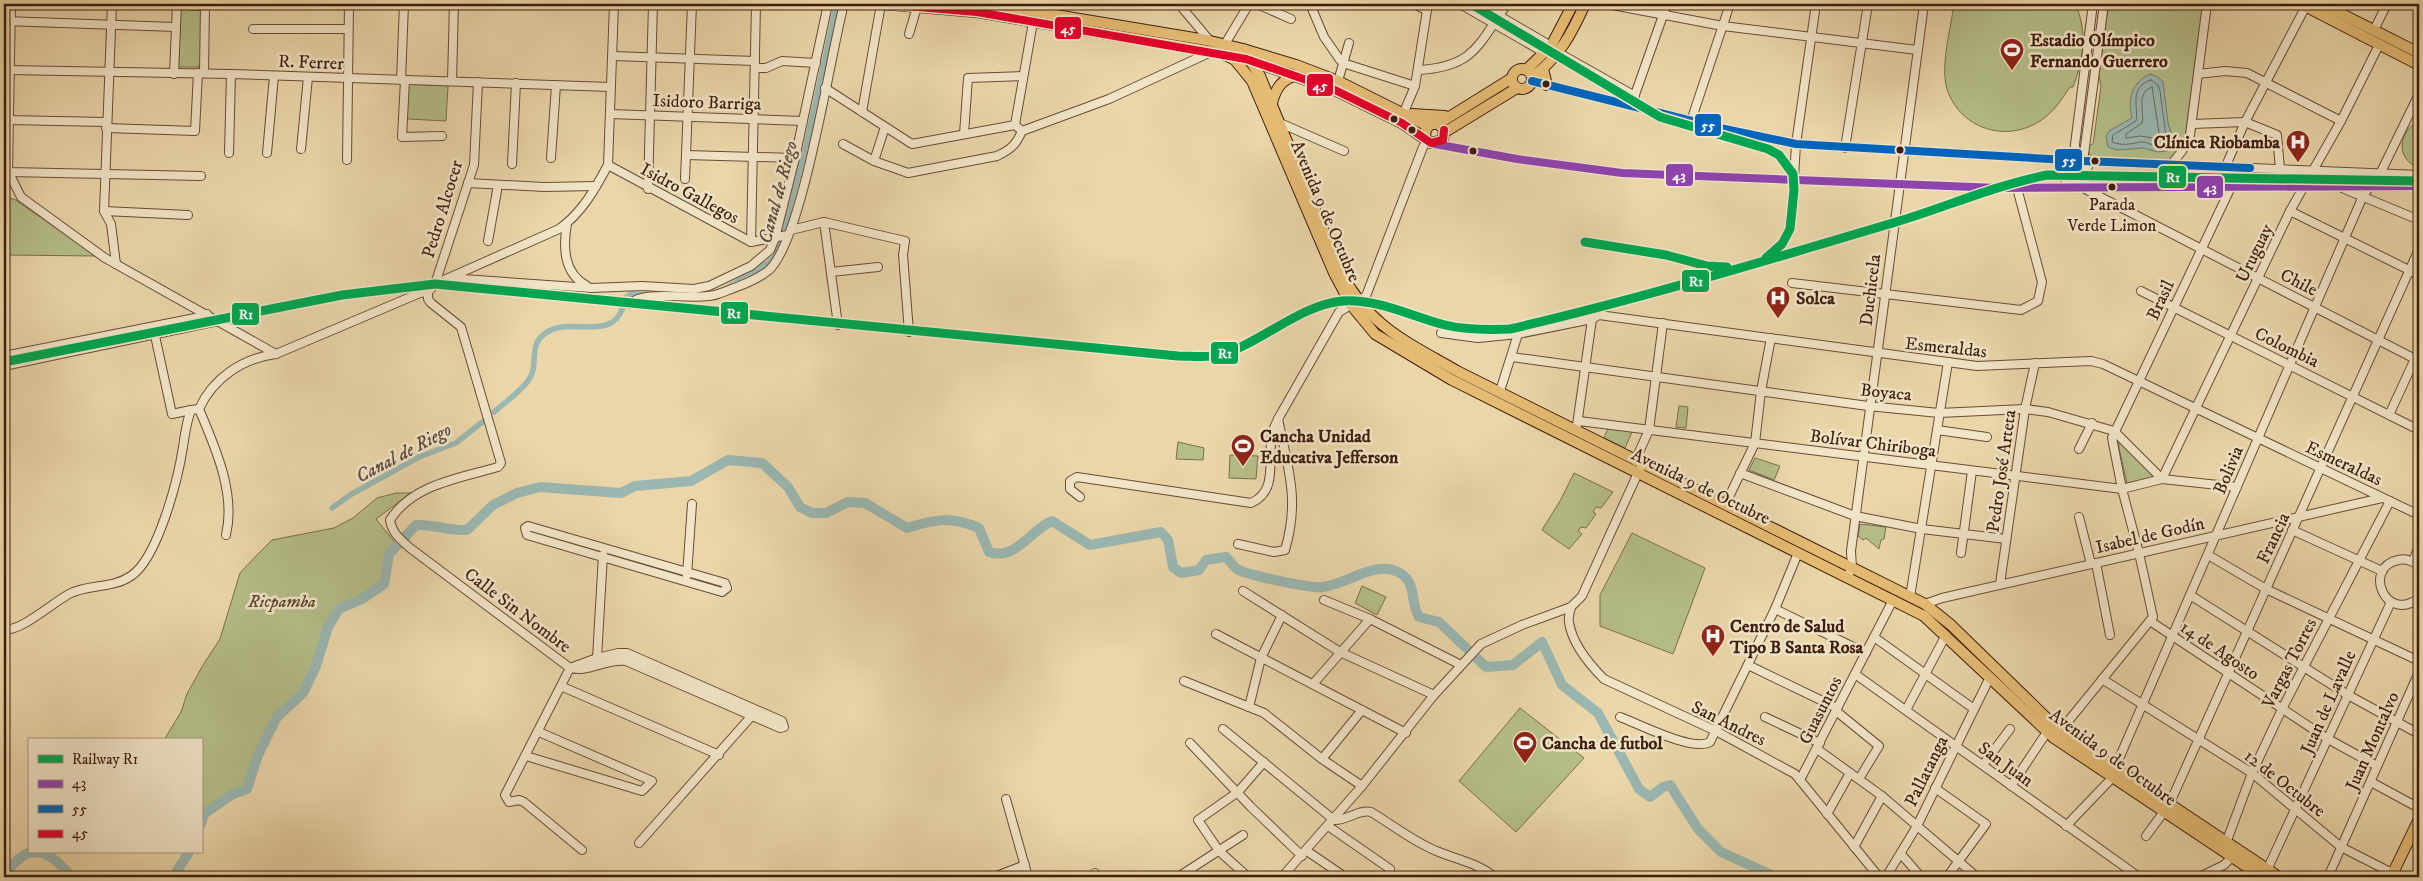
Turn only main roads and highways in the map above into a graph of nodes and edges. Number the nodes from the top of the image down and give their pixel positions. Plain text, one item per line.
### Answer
1 (882, 4) edge
2 (1573, 4) edge
3 (1584, 4) edge
4 (2322, 4) edge
5 (1002, 5) edge
6 (2305, 5) edge
7 (1217, 47) junction
8 (1243, 49) junction
9 (1551, 51) junction
10 (2419, 53) edge
11 (1250, 60) junction
12 (2419, 65) edge
13 (1543, 69) junction
14 (1296, 75) junction
15 (1530, 76) junction
16 (1512, 78) junction
17 (1547, 85) road end
18 (1517, 88) junction
19 (1272, 103) junction
20 (1467, 108) junction
21 (1404, 112) junction
22 (1433, 125) junction
23 (1445, 132) junction
24 (1430, 141) junction
25 (1358, 305) junction
26 (1638, 466) junction
27 (1835, 565) junction
28 (1850, 572) junction
29 (2054, 734) junction
30 (2167, 809) junction
31 (2419, 819) edge
32 (2259, 874) edge
33 (2394, 876) edge
34 (2279, 877) edge

1 - 7 main road
2 - 9 main road
3 - 9 main road
4 - 10 main road
5 - 7 main road
6 - 12 main road
7 - 8 main road
7 - 11 main road
7 - 25 main road, Avenida 9 de Octubre
8 - 11 main road, Avenida 9 de Octubre
8 - 21 main road
9 - 13 main road
9 - 15 main road
11 - 14 main road
11 - 19 main road, Avenida 9 de Octubre
13 - 15 main road
13 - 17 main road
14 - 19 main road
14 - 24 main road
15 - 16 main road
15 - 18 main road
16 - 18 main road
16 - 20 main road
18 - 23 main road
19 - 25 main road, Avenida 9 de Octubre
20 - 21 main road
20 - 22 main road
21 - 22 main road
22 - 23 main road
22 - 24 main road
23 - 24 main road
25 - 26 main road, Avenida 9 de Octubre
25 - 26 main road, Avenida 9 de Octubre
26 - 27 main road, Avenida 9 de Octubre
26 - 27 main road, Avenida 9 de Octubre
27 - 28 main road, Avenida 9 de Octubre
28 - 29 main road, Avenida 9 de Octubre
28 - 29 main road, Avenida 9 de Octubre
29 - 30 main road, Avenida 9 de Octubre
30 - 32 main road, Avenida 9 de Octubre
30 - 32 main road, Avenida 9 de Octubre
31 - 33 main road
32 - 34 main road, Avenida 9 de Octubre

